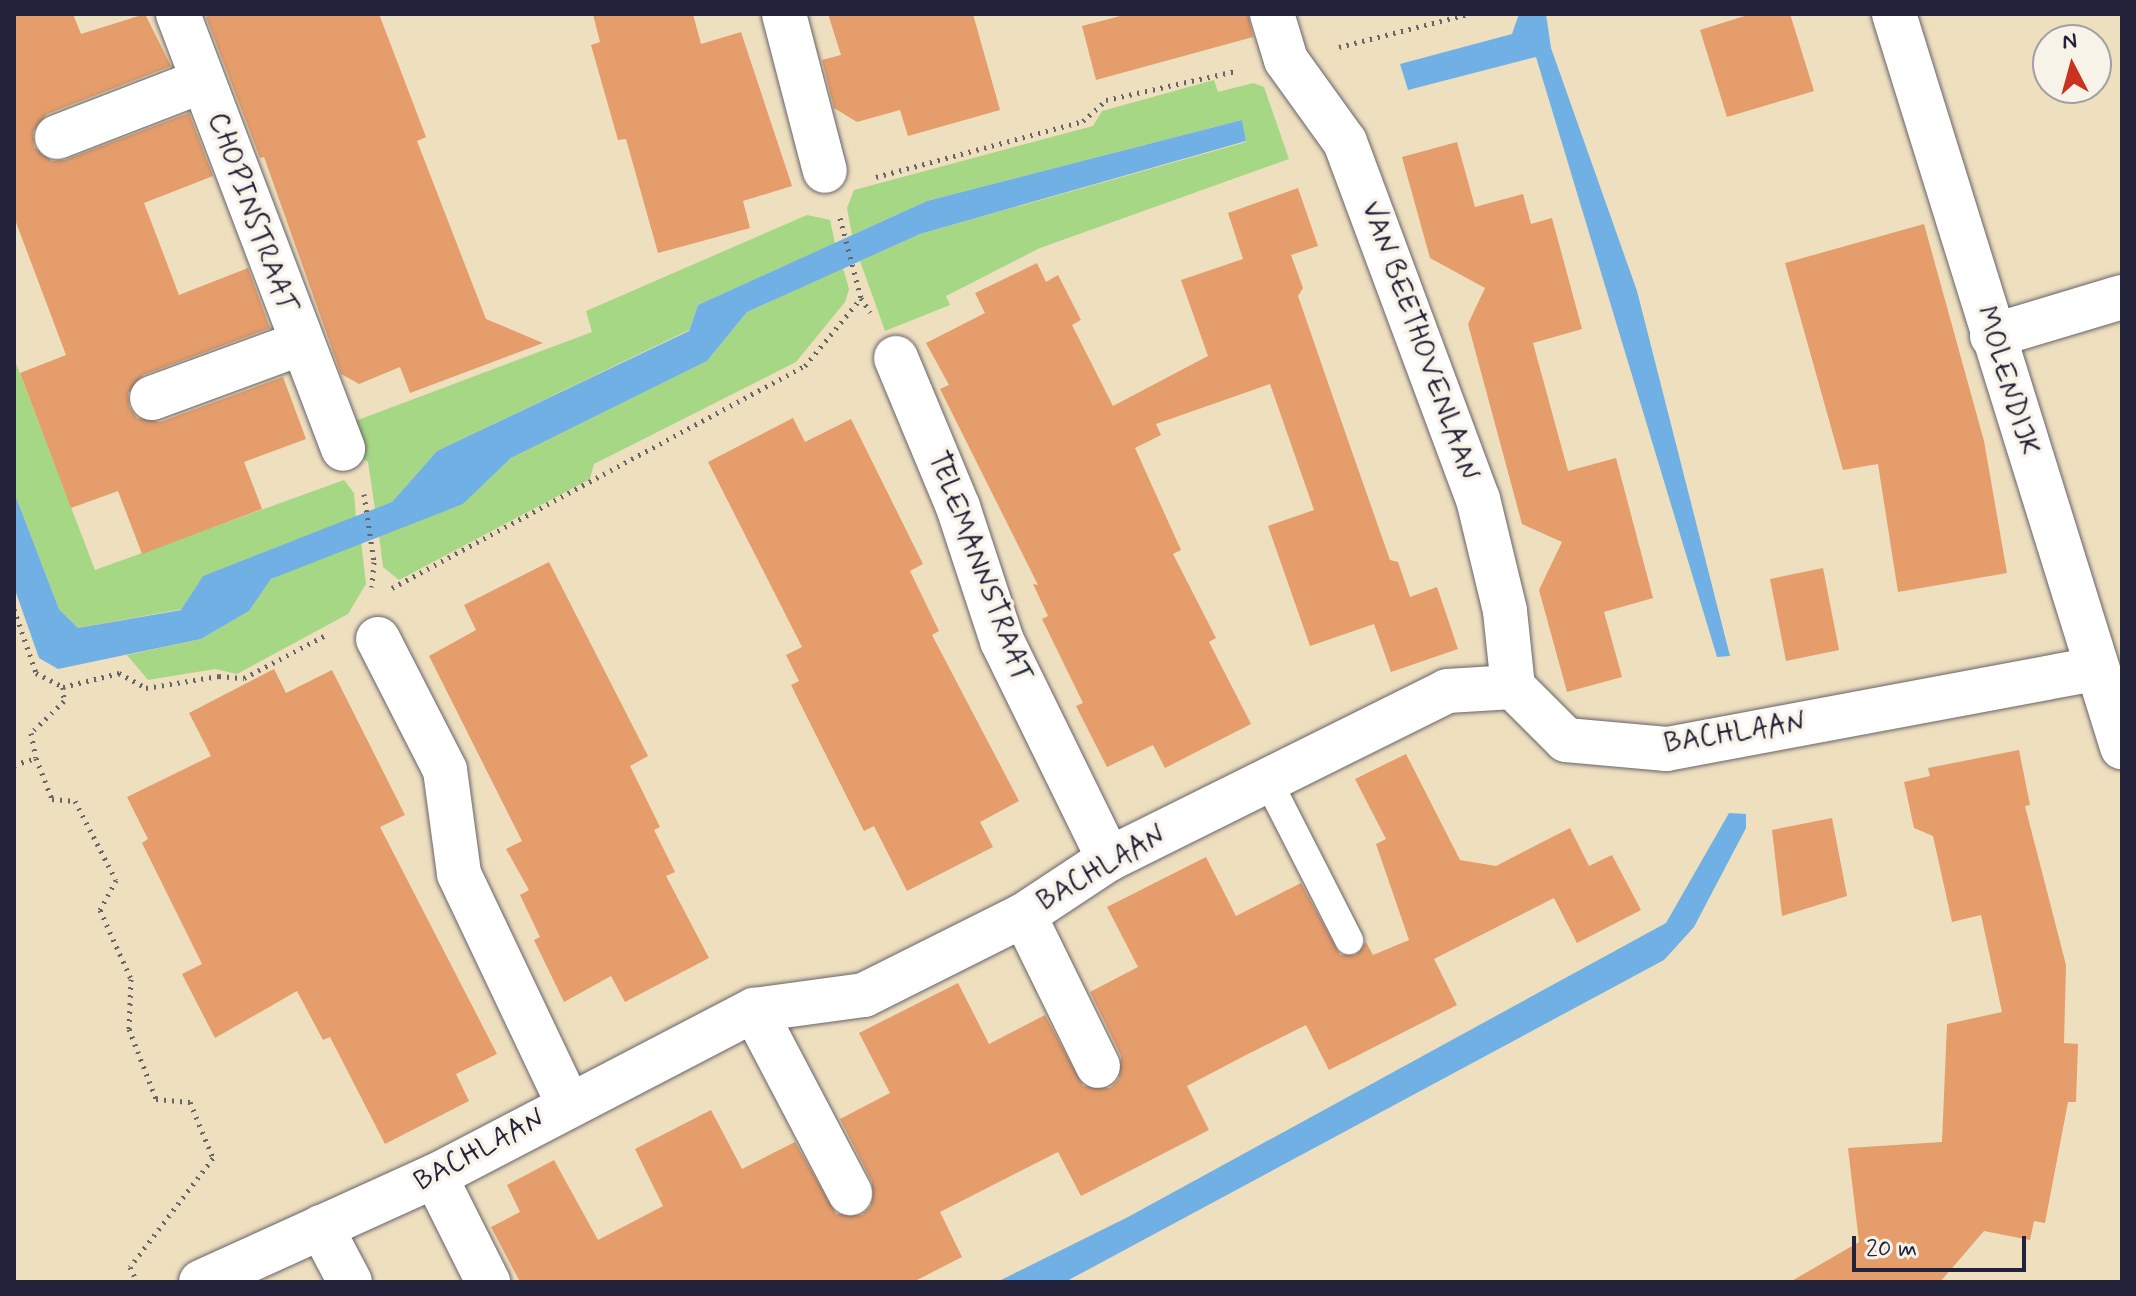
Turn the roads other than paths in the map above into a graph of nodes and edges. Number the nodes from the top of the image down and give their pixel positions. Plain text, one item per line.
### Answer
1 (178, 14) edge
2 (784, 14) edge
3 (1272, 14) edge
4 (1894, 14) edge
5 (202, 81) junction
6 (57, 137) dead end
7 (843, 176) road end
8 (2122, 297) edge
9 (1992, 336) junction
10 (299, 344) junction
11 (896, 358) road end
12 (152, 398) dead end
13 (343, 449) dead end
14 (378, 639) dead end
15 (2096, 669) junction
16 (1513, 687) junction
17 (2122, 747) edge
18 (1267, 779) junction
19 (1109, 859) junction
20 (1024, 915) junction
21 (1349, 940) dead end
22 (754, 1010) junction
23 (1098, 1066) dead end
24 (568, 1104) junction
25 (435, 1176) junction
26 (850, 1193) dead end
27 (321, 1227) junction
28 (201, 1282) edge
29 (350, 1282) edge
30 (488, 1282) edge

1 - 5 street, CHOPINSTRAAT
2 - 7 street
3 - 16 street, VAN BEETHOVENLAAN
4 - 9 street, MOLENDIJK
5 - 6 street, CHOPINSTRAAT
5 - 10 street, CHOPINSTRAAT
8 - 9 street
9 - 15 street, MOLENDIJK
10 - 12 street, CHOPINSTRAAT
10 - 13 street, CHOPINSTRAAT
11 - 19 street, TELEMANNSTRAAT
14 - 24 street
15 - 16 street, BACHLAAN
15 - 17 street, MOLENDIJK
16 - 18 street, BACHLAAN
18 - 19 street, BACHLAAN
18 - 21 lane
19 - 20 street, BACHLAAN
20 - 22 street, BACHLAAN
20 - 23 street, BACHLAAN
22 - 24 street, BACHLAAN
22 - 26 street
24 - 25 street, BACHLAAN
25 - 27 street, BACHLAAN
25 - 30 street
27 - 28 street, BACHLAAN
27 - 29 street

